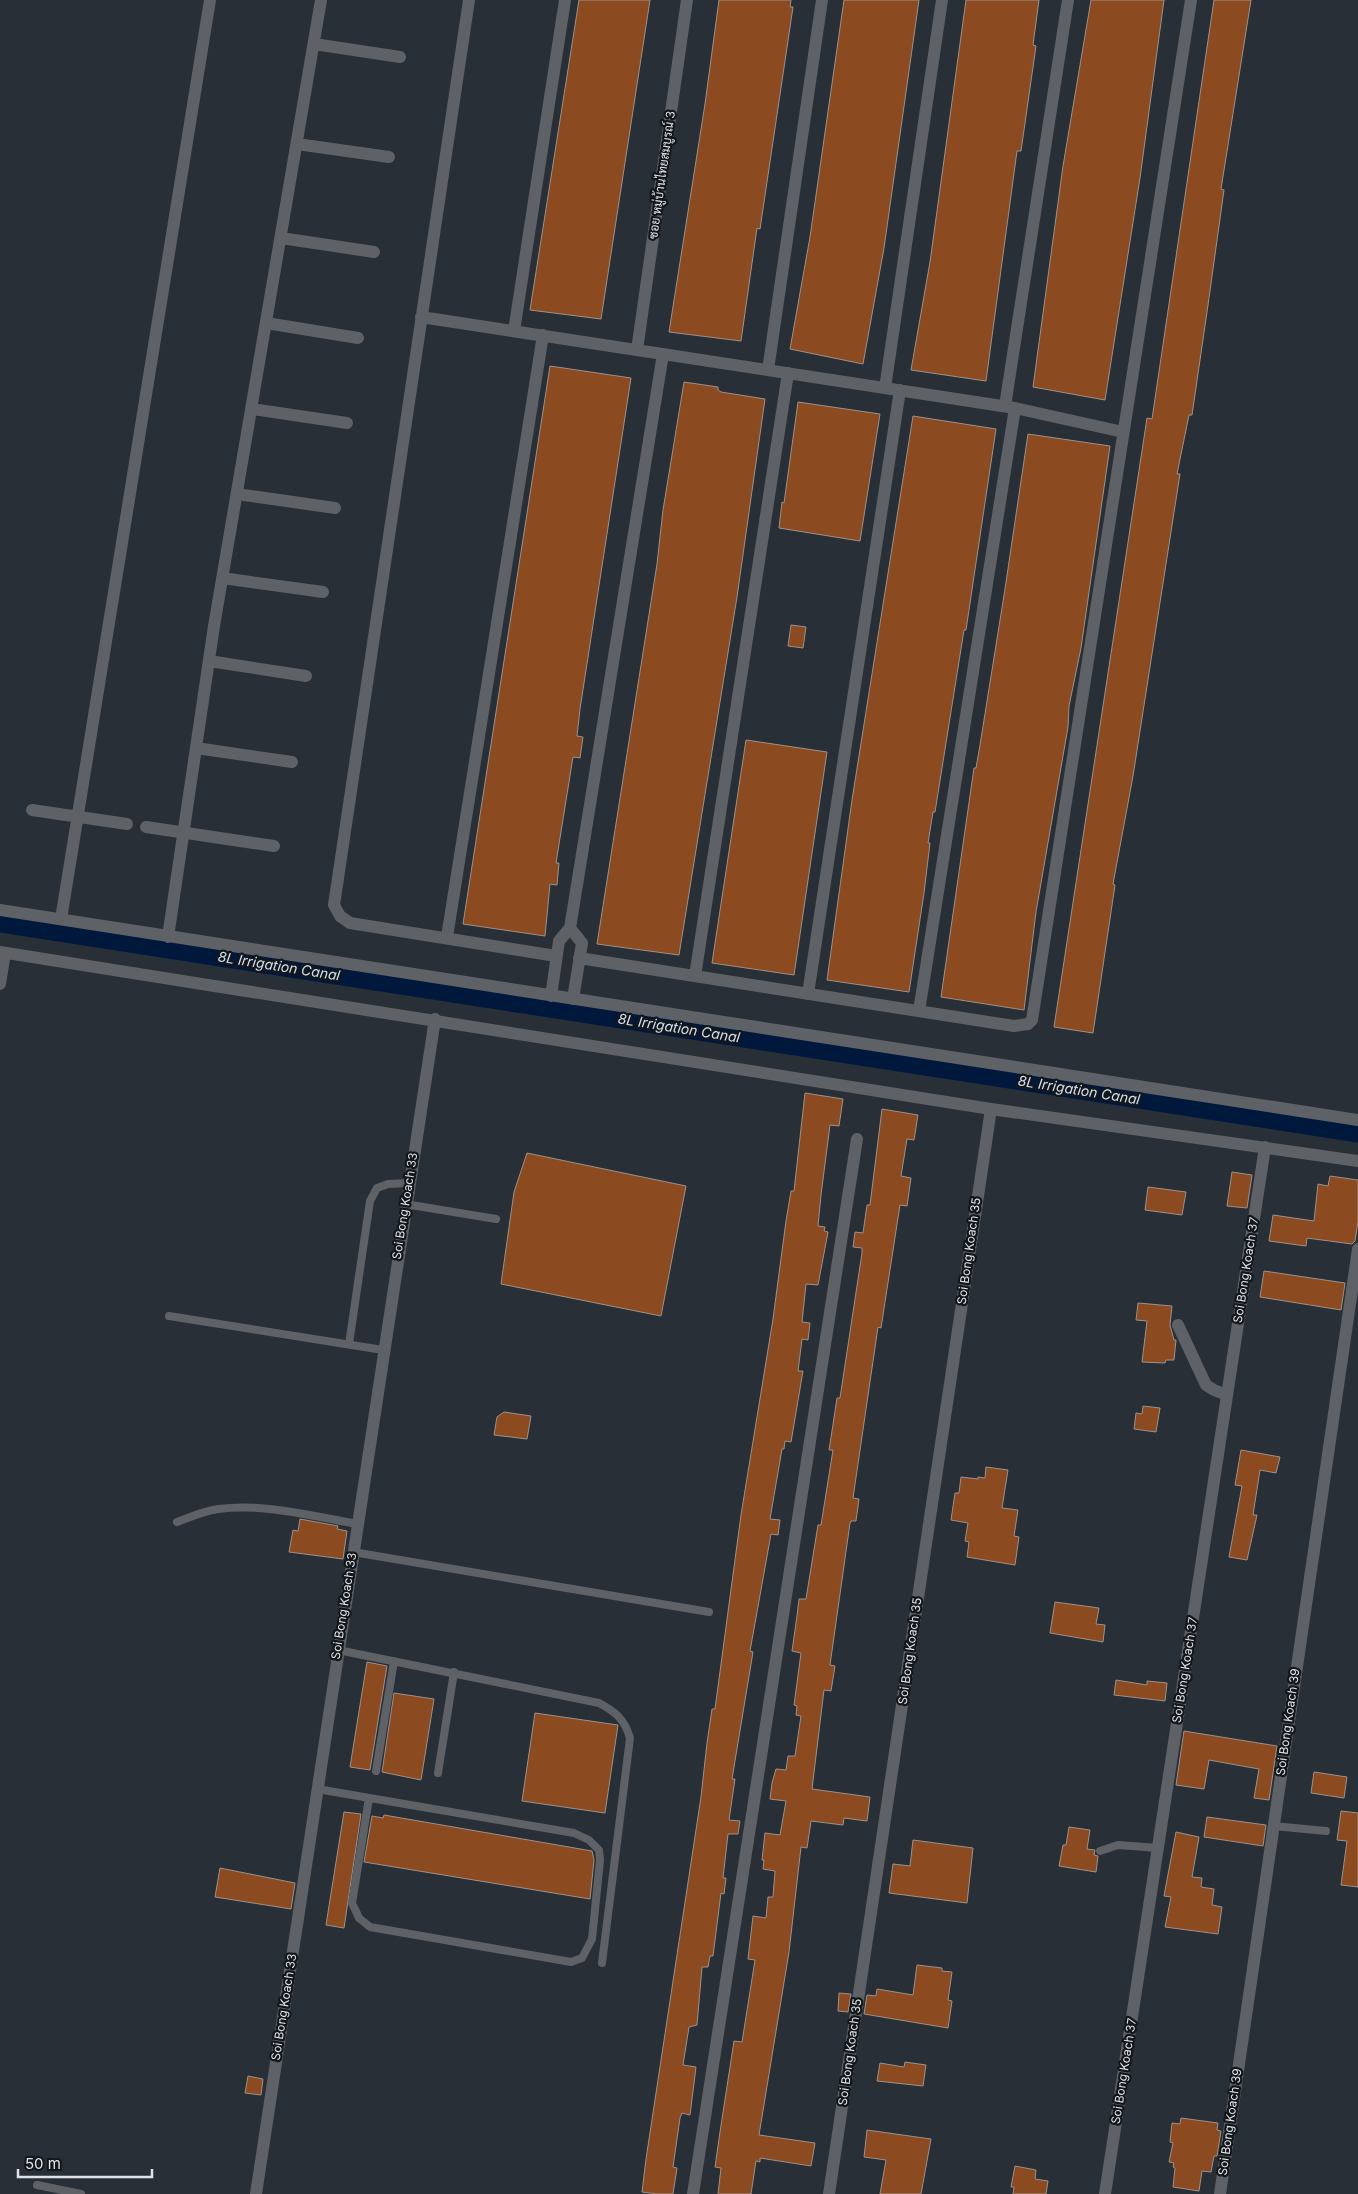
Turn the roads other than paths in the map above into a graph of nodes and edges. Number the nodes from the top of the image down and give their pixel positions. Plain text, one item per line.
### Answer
1 (210, 0) edge
2 (321, 0) edge
3 (469, 0) edge
4 (565, 0) edge
5 (688, 0) edge
6 (822, 0) edge
7 (942, 0) edge
8 (1068, 0) edge
9 (1191, 0) edge
10 (314, 44) junction
11 (400, 57) dead end
12 (297, 144) junction
13 (389, 157) dead end
14 (281, 238) junction
15 (374, 252) dead end
16 (421, 317) junction
17 (266, 323) junction
18 (514, 331) junction
19 (542, 335) junction
20 (358, 338) dead end
21 (637, 350) junction
22 (663, 354) junction
23 (768, 370) junction
24 (788, 374) junction
25 (885, 388) junction
26 (900, 390) junction
27 (1010, 407) junction
28 (252, 409) junction
29 (346, 422) dead end
30 (1123, 432) junction
31 (237, 494) junction
32 (335, 508) dead end
33 (222, 578) junction
34 (323, 592) dead end
35 (209, 661) junction
36 (306, 676) dead end
37 (196, 748) junction
38 (292, 762) dead end
39 (32, 810) dead end
40 (78, 817) junction
41 (127, 824) dead end
42 (146, 827) dead end
43 (184, 832) junction
44 (274, 846) dead end
45 (0, 910) edge
46 (61, 919) junction
47 (570, 928) junction
48 (168, 937) junction
49 (447, 937) junction
50 (2, 952) edge
51 (556, 956) junction
52 (579, 958) junction
53 (695, 976) junction
54 (0, 984) edge
55 (808, 994) junction
56 (551, 996) junction
57 (573, 999) junction
58 (918, 1011) junction
59 (434, 1019) junction
60 (991, 1109) junction
61 (1358, 1120) edge
62 (857, 1139) dead end
63 (1265, 1147) junction
64 (1358, 1162) edge
65 (409, 1183) junction
66 (405, 1204) junction
67 (496, 1219) dead end
68 (1358, 1249) edge
69 (169, 1316) dead end
70 (1178, 1325) dead end
71 (349, 1344) junction
72 (383, 1350) junction
73 (1227, 1395) junction
74 (177, 1522) dead end
75 (357, 1524) junction
76 (353, 1552) junction
77 (709, 1612) dead end
78 (338, 1650) junction
79 (394, 1661) junction
80 (454, 1672) junction
81 (376, 1771) dead end
82 (438, 1773) dead end
83 (317, 1789) junction
84 (369, 1798) junction
85 (1273, 1826) junction
86 (1326, 1831) dead end
87 (1158, 1848) junction
88 (1100, 1851) dead end
89 (602, 1963) dead end
90 (37, 2185) dead end
91 (81, 2194) edge
92 (256, 2194) edge
93 (693, 2194) edge
94 (829, 2194) edge
95 (1105, 2194) edge
96 (1220, 2194) edge

1 - 40 street
2 - 10 street
3 - 16 street
4 - 18 street
5 - 21 street, ซอย หมู่บ้านไทยสมบูรณ์ 3
6 - 23 street
7 - 25 street
8 - 27 street
9 - 30 street
10 - 11 street
10 - 12 street
12 - 13 street
12 - 14 street
14 - 15 street
14 - 17 street
16 - 18 street
16 - 49 street
17 - 20 street
17 - 28 street
18 - 19 street
19 - 21 street
19 - 49 street
21 - 22 street
22 - 23 street
22 - 47 street
23 - 24 street
24 - 25 street
24 - 53 street
25 - 26 street
26 - 27 street
26 - 55 street
27 - 30 street
27 - 58 street
28 - 29 street
28 - 31 street
30 - 58 street
31 - 32 street
31 - 33 street
33 - 34 street
33 - 35 street
35 - 36 street
35 - 37 street
37 - 38 street
37 - 43 street
39 - 40 street
40 - 41 street
40 - 46 street
42 - 43 street
43 - 44 street
43 - 48 street
45 - 46 street
46 - 48 street
47 - 51 street
47 - 52 street
48 - 56 street
49 - 51 street
50 - 54 street
50 - 59 street
51 - 56 street
52 - 53 street
52 - 57 street
53 - 55 street
55 - 58 street
56 - 57 street
57 - 61 street
59 - 60 street
59 - 65 street, Soi Bong Koach 33
60 - 63 street
60 - 94 street, Soi Bong Koach 35
62 - 93 street
63 - 64 street
63 - 73 street, Soi Bong Koach 37
65 - 66 street, Soi Bong Koach 33
65 - 71 lane
66 - 67 lane
66 - 72 street, Soi Bong Koach 33
68 - 85 street, Soi Bong Koach 39
69 - 71 lane
70 - 73 street
71 - 72 lane
72 - 75 street, Soi Bong Koach 33
73 - 87 street, Soi Bong Koach 37
74 - 75 lane
75 - 76 street, Soi Bong Koach 33
76 - 77 lane
76 - 78 street, Soi Bong Koach 33
78 - 79 lane
78 - 83 street, Soi Bong Koach 33
79 - 80 lane
79 - 81 lane
80 - 82 lane
80 - 89 lane
83 - 84 lane
83 - 92 street, Soi Bong Koach 33
84 - 84 lane
85 - 86 lane
85 - 96 street, Soi Bong Koach 39
87 - 88 lane
87 - 95 street, Soi Bong Koach 37
90 - 91 lane

